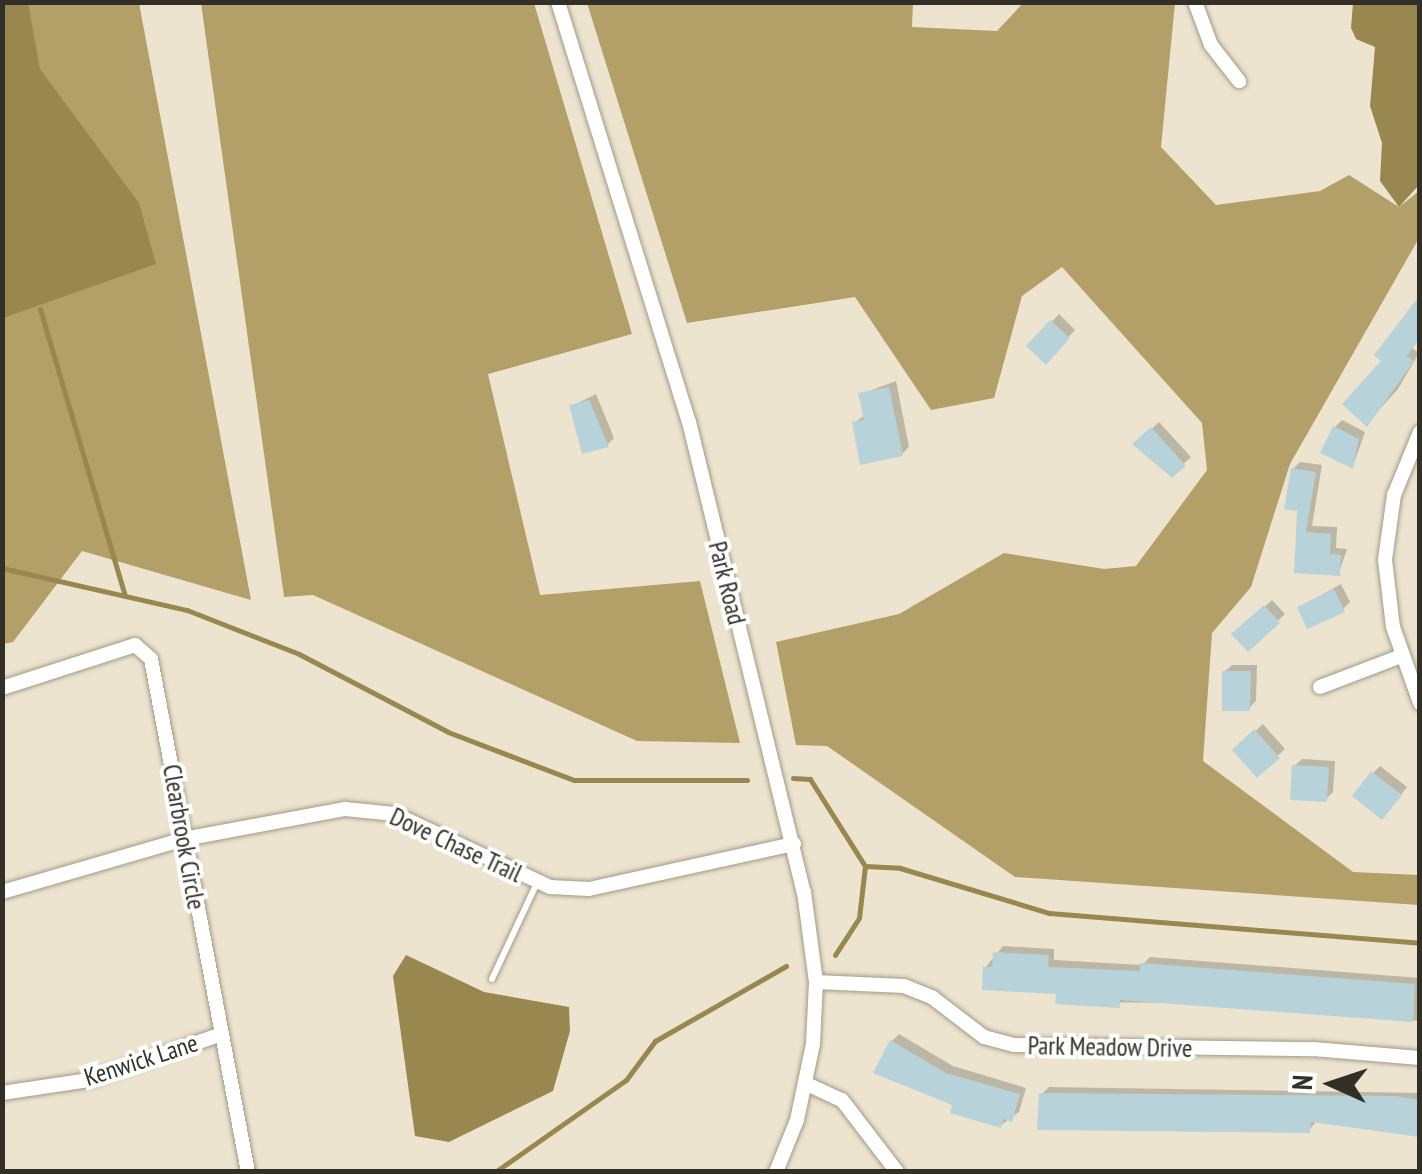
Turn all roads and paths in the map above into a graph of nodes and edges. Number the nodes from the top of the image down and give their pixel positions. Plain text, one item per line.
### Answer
1 (558, 2) edge
2 (1195, 2) edge
3 (1239, 82) dead end
4 (1420, 432) edge
5 (1400, 656) junction
6 (1320, 687) dead end
7 (2, 688) edge
8 (1420, 702) edge
9 (184, 838) junction
10 (794, 844) junction
11 (538, 882) junction
12 (2, 892) edge
13 (492, 979) dead end
14 (816, 982) junction
15 (219, 1035) junction
16 (1420, 1058) edge
17 (807, 1084) junction
18 (2, 1093) edge
19 (248, 1172) edge
20 (776, 1172) edge
21 (897, 1172) edge

1 - 10 street, Park Road
2 - 3 street
4 - 5 street
5 - 6 street
5 - 8 street
7 - 9 street, Clearbrook Circle
9 - 11 street, Dove Chase Trail
9 - 12 street, Dove Chase Trail
9 - 15 street, Clearbrook Circle
10 - 11 street, Dove Chase Trail
10 - 14 street, Park Road
11 - 13 lane
14 - 16 street, Park Meadow Drive
14 - 17 street, Park Road
15 - 18 street, Kenwick Lane
15 - 19 street, Clearbrook Circle
17 - 20 street, Park Road
17 - 21 street

